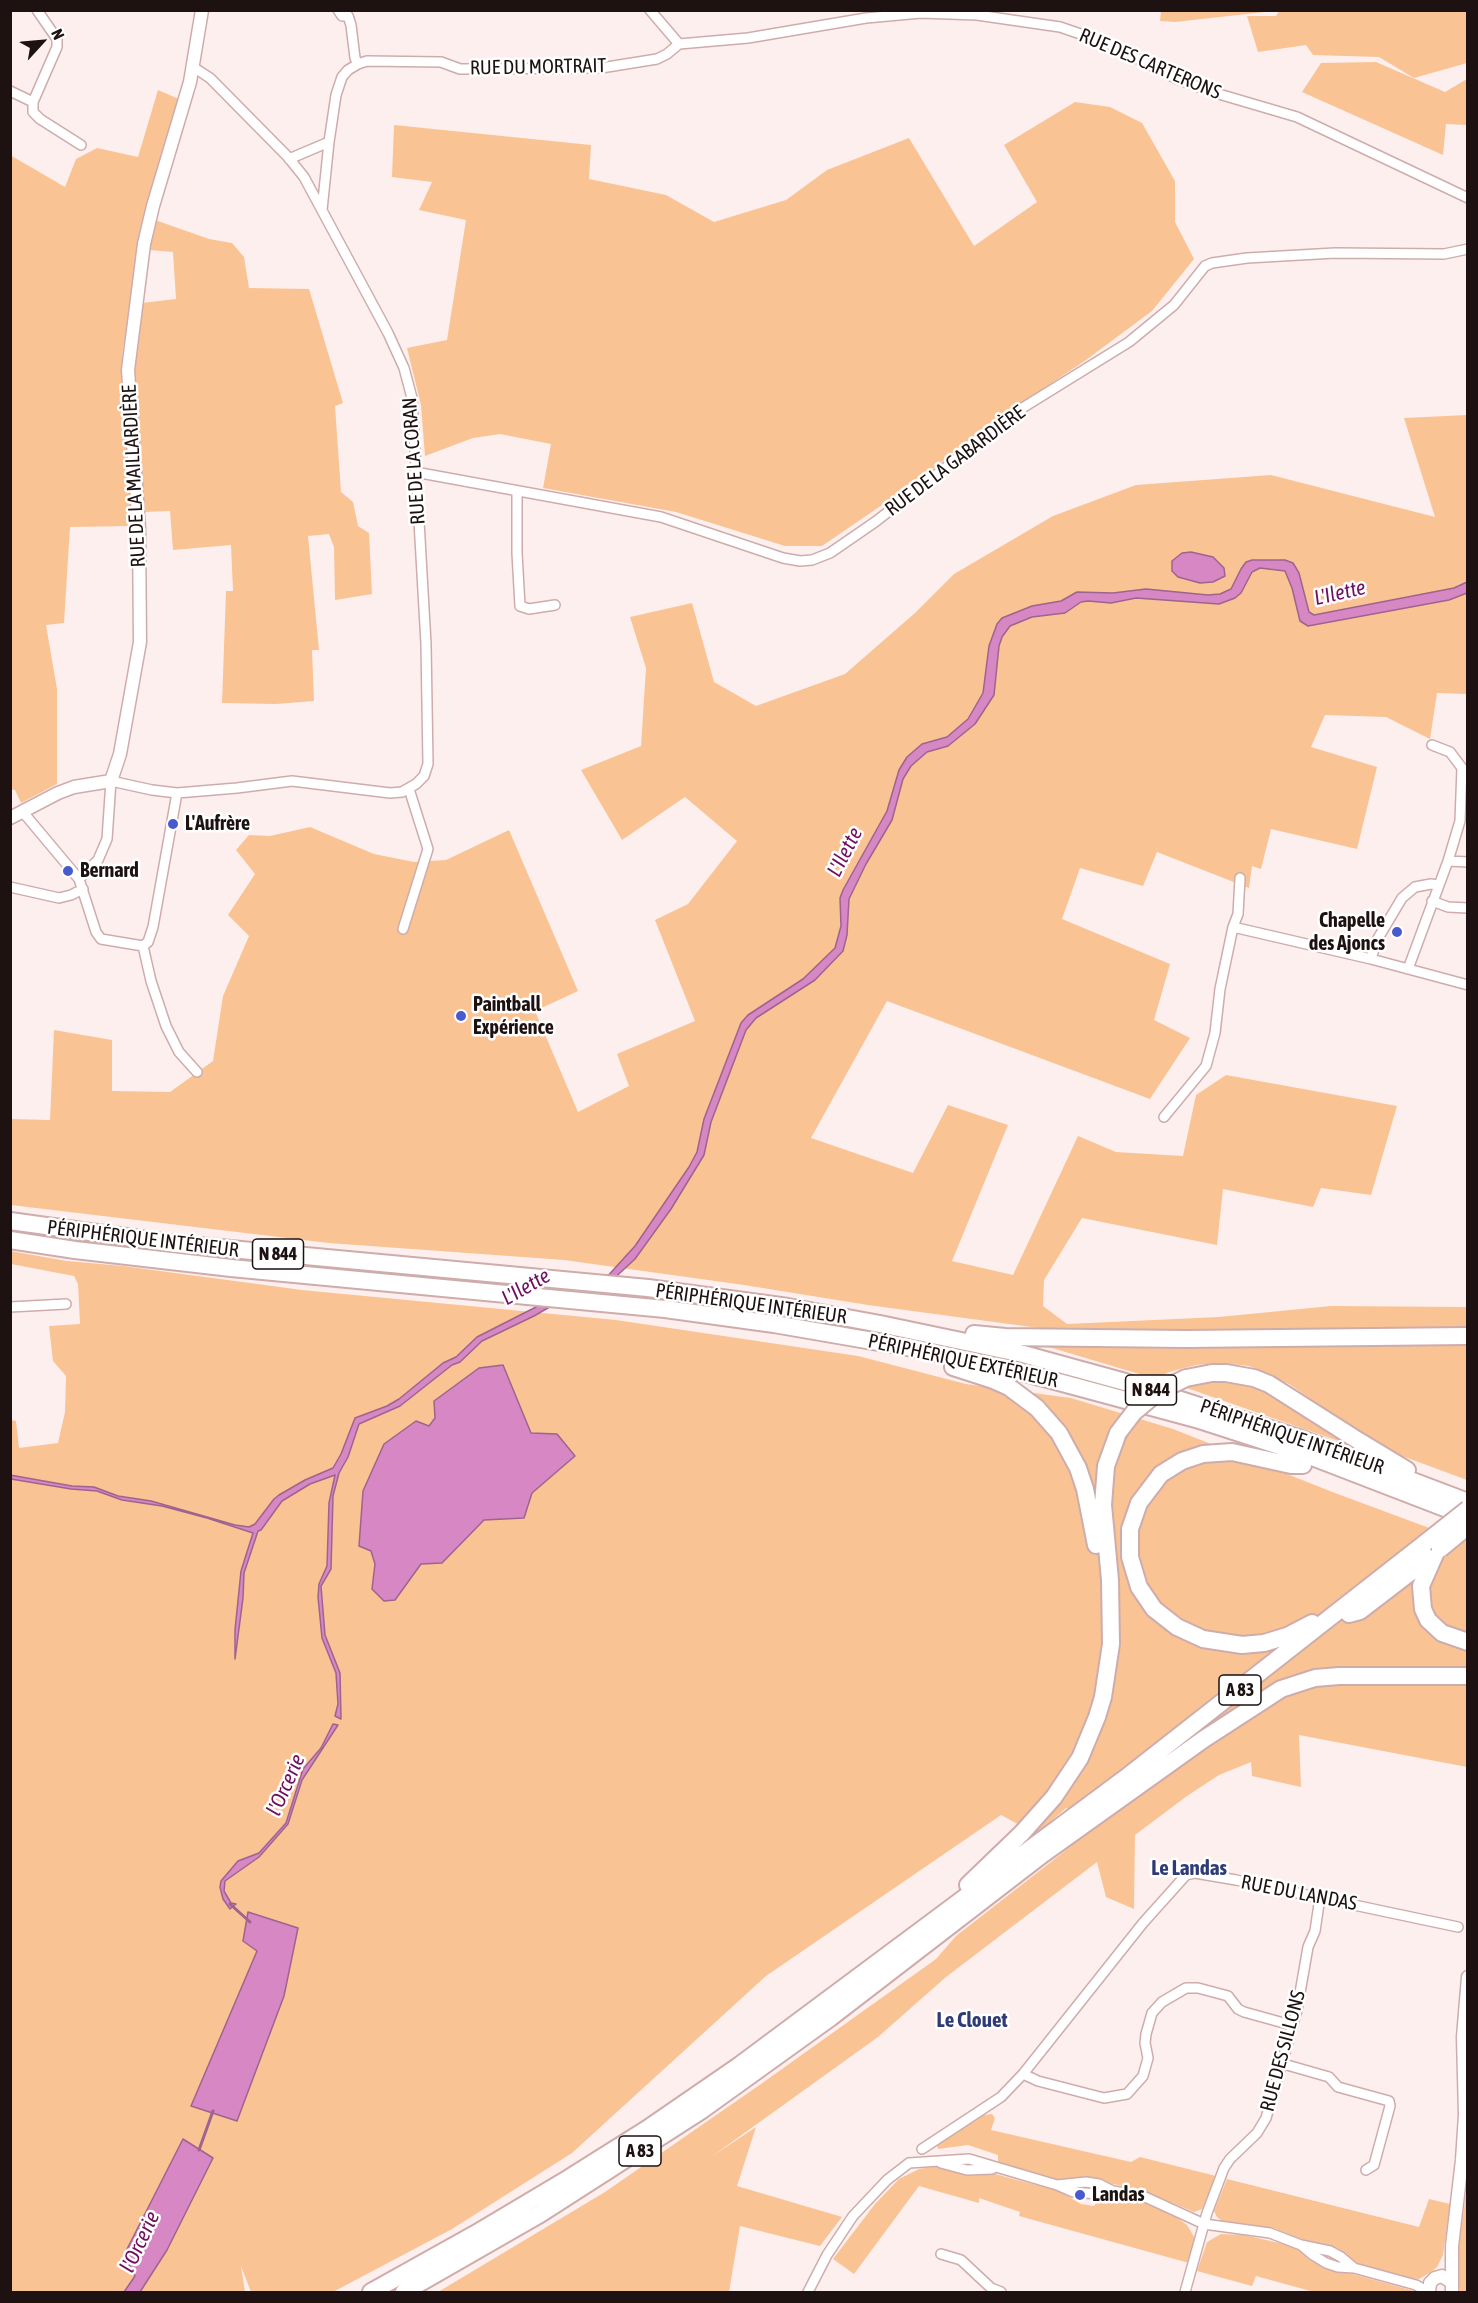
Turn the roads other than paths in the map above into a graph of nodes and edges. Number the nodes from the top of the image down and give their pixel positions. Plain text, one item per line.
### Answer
1 (36, 10) edge
2 (202, 10) edge
3 (338, 10) edge
4 (650, 10) edge
5 (679, 44) junction
6 (358, 64) junction
7 (194, 67) junction
8 (10, 91) edge
9 (33, 102) junction
10 (329, 142) junction
11 (81, 146) dead end
12 (290, 159) junction
13 (1467, 198) edge
14 (322, 210) junction
15 (1467, 249) edge
16 (415, 472) junction
17 (517, 491) junction
18 (555, 605) dead end
19 (1432, 745) dead end
20 (111, 781) junction
21 (409, 789) junction
22 (177, 793) junction
23 (22, 811) junction
24 (10, 818) edge
25 (1448, 861) junction
26 (1467, 862) edge
27 (1240, 878) dead end
28 (79, 879) junction
29 (1438, 885) junction
30 (10, 886) edge
31 (83, 889) junction
32 (1432, 901) junction
33 (1467, 908) edge
34 (1233, 927) junction
35 (404, 929) dead end
36 (143, 946) junction
37 (1371, 959) junction
38 (1408, 969) junction
39 (1467, 985) edge
40 (197, 1072) dead end
41 (1164, 1117) dead end
42 (10, 1221) edge
43 (10, 1240) edge
44 (66, 1304) dead end
45 (10, 1307) edge
46 (880, 1324) junction
47 (1467, 1336) edge
48 (913, 1348) junction
49 (1196, 1419) junction
50 (1303, 1465) junction
51 (1416, 1481) junction
52 (1467, 1502) edge
53 (1467, 1509) edge
54 (1467, 1518) edge
55 (1467, 1527) edge
56 (1434, 1547) junction
57 (1352, 1607) junction
58 (1111, 1628) junction
59 (1467, 1642) edge
60 (1467, 1676) edge
61 (1130, 1783) junction
62 (1102, 1805) junction
63 (1320, 1897) junction
64 (934, 1920) junction
65 (1458, 1927) dead end
66 (1467, 1977) edge
67 (1291, 2025) junction
68 (1280, 2063) junction
69 (1023, 2074) junction
70 (922, 2149) dead end
71 (1366, 2170) dead end
72 (1204, 2224) junction
73 (1452, 2246) junction
74 (941, 2254) dead end
75 (1431, 2286) edge
76 (1452, 2288) edge
77 (371, 2292) edge
78 (404, 2292) edge
79 (808, 2292) edge
80 (1001, 2292) edge
81 (1185, 2292) edge

1 - 9 street
2 - 7 street, RUE DE LA MAILLARDIÈRE
3 - 6 street
4 - 5 street
5 - 6 street, RUE DU MORTRAIT
5 - 13 street, RUE DES CARTERONS
6 - 10 street
7 - 12 street, RUE DE LA CORAN
7 - 20 street, RUE DE LA MAILLARDIÈRE
8 - 9 street
9 - 11 street
10 - 12 street
10 - 14 street
12 - 14 street, RUE DE LA CORAN
14 - 16 street, RUE DE LA CORAN
15 - 17 street, RUE DE LA GABARDIÈRE
16 - 17 street, RUE DE LA GABARDIÈRE
16 - 21 street, RUE DE LA CORAN
17 - 18 street
19 - 25 street
20 - 22 street
20 - 23 street
20 - 28 street
21 - 22 street
21 - 35 street
22 - 36 street
23 - 24 street
23 - 28 street
25 - 26 street
25 - 29 street
27 - 34 street
28 - 31 street
29 - 32 street
29 - 37 street
30 - 31 street
31 - 36 street
32 - 33 street
32 - 38 street
34 - 37 street
34 - 41 street
36 - 40 street
37 - 38 street
38 - 39 street
42 - 46 highway, PÉRIPHÉRIQUE INTÉRIEUR / N 844
43 - 48 highway, PÉRIPHÉRIQUE EXTÉRIEUR / N 844
44 - 45 street
46 - 47 highway
46 - 51 highway, PÉRIPHÉRIQUE INTÉRIEUR / N 844
48 - 49 highway, PÉRIPHÉRIQUE EXTÉRIEUR / N 844
48 - 58 highway
49 - 50 highway
49 - 54 highway, PÉRIPHÉRIQUE EXTÉRIEUR / N 844
50 - 55 highway
50 - 57 highway
51 - 52 highway, PÉRIPHÉRIQUE INTÉRIEUR / N 844
51 - 58 highway, bridge
53 - 56 highway, A 83, bridge
54 - 56 highway, A 83
55 - 56 highway, bridge
56 - 57 highway, A 83
56 - 59 highway
57 - 61 highway, A 83
58 - 64 highway
60 - 61 highway
61 - 62 highway
62 - 64 highway, A 83
62 - 78 highway, A 83
63 - 65 street, RUE DU LANDAS
63 - 67 street, RUE DES SILLONS
63 - 69 street, RUE DU LANDAS
64 - 77 highway, A 83
66 - 73 street
67 - 68 street, RUE DES SILLONS
67 - 69 street
68 - 71 street
68 - 72 street, RUE DES SILLONS
69 - 70 street
72 - 75 street
72 - 79 street
72 - 81 street, RUE DES SILLONS
73 - 75 street
73 - 76 street
74 - 80 street
75 - 76 street

